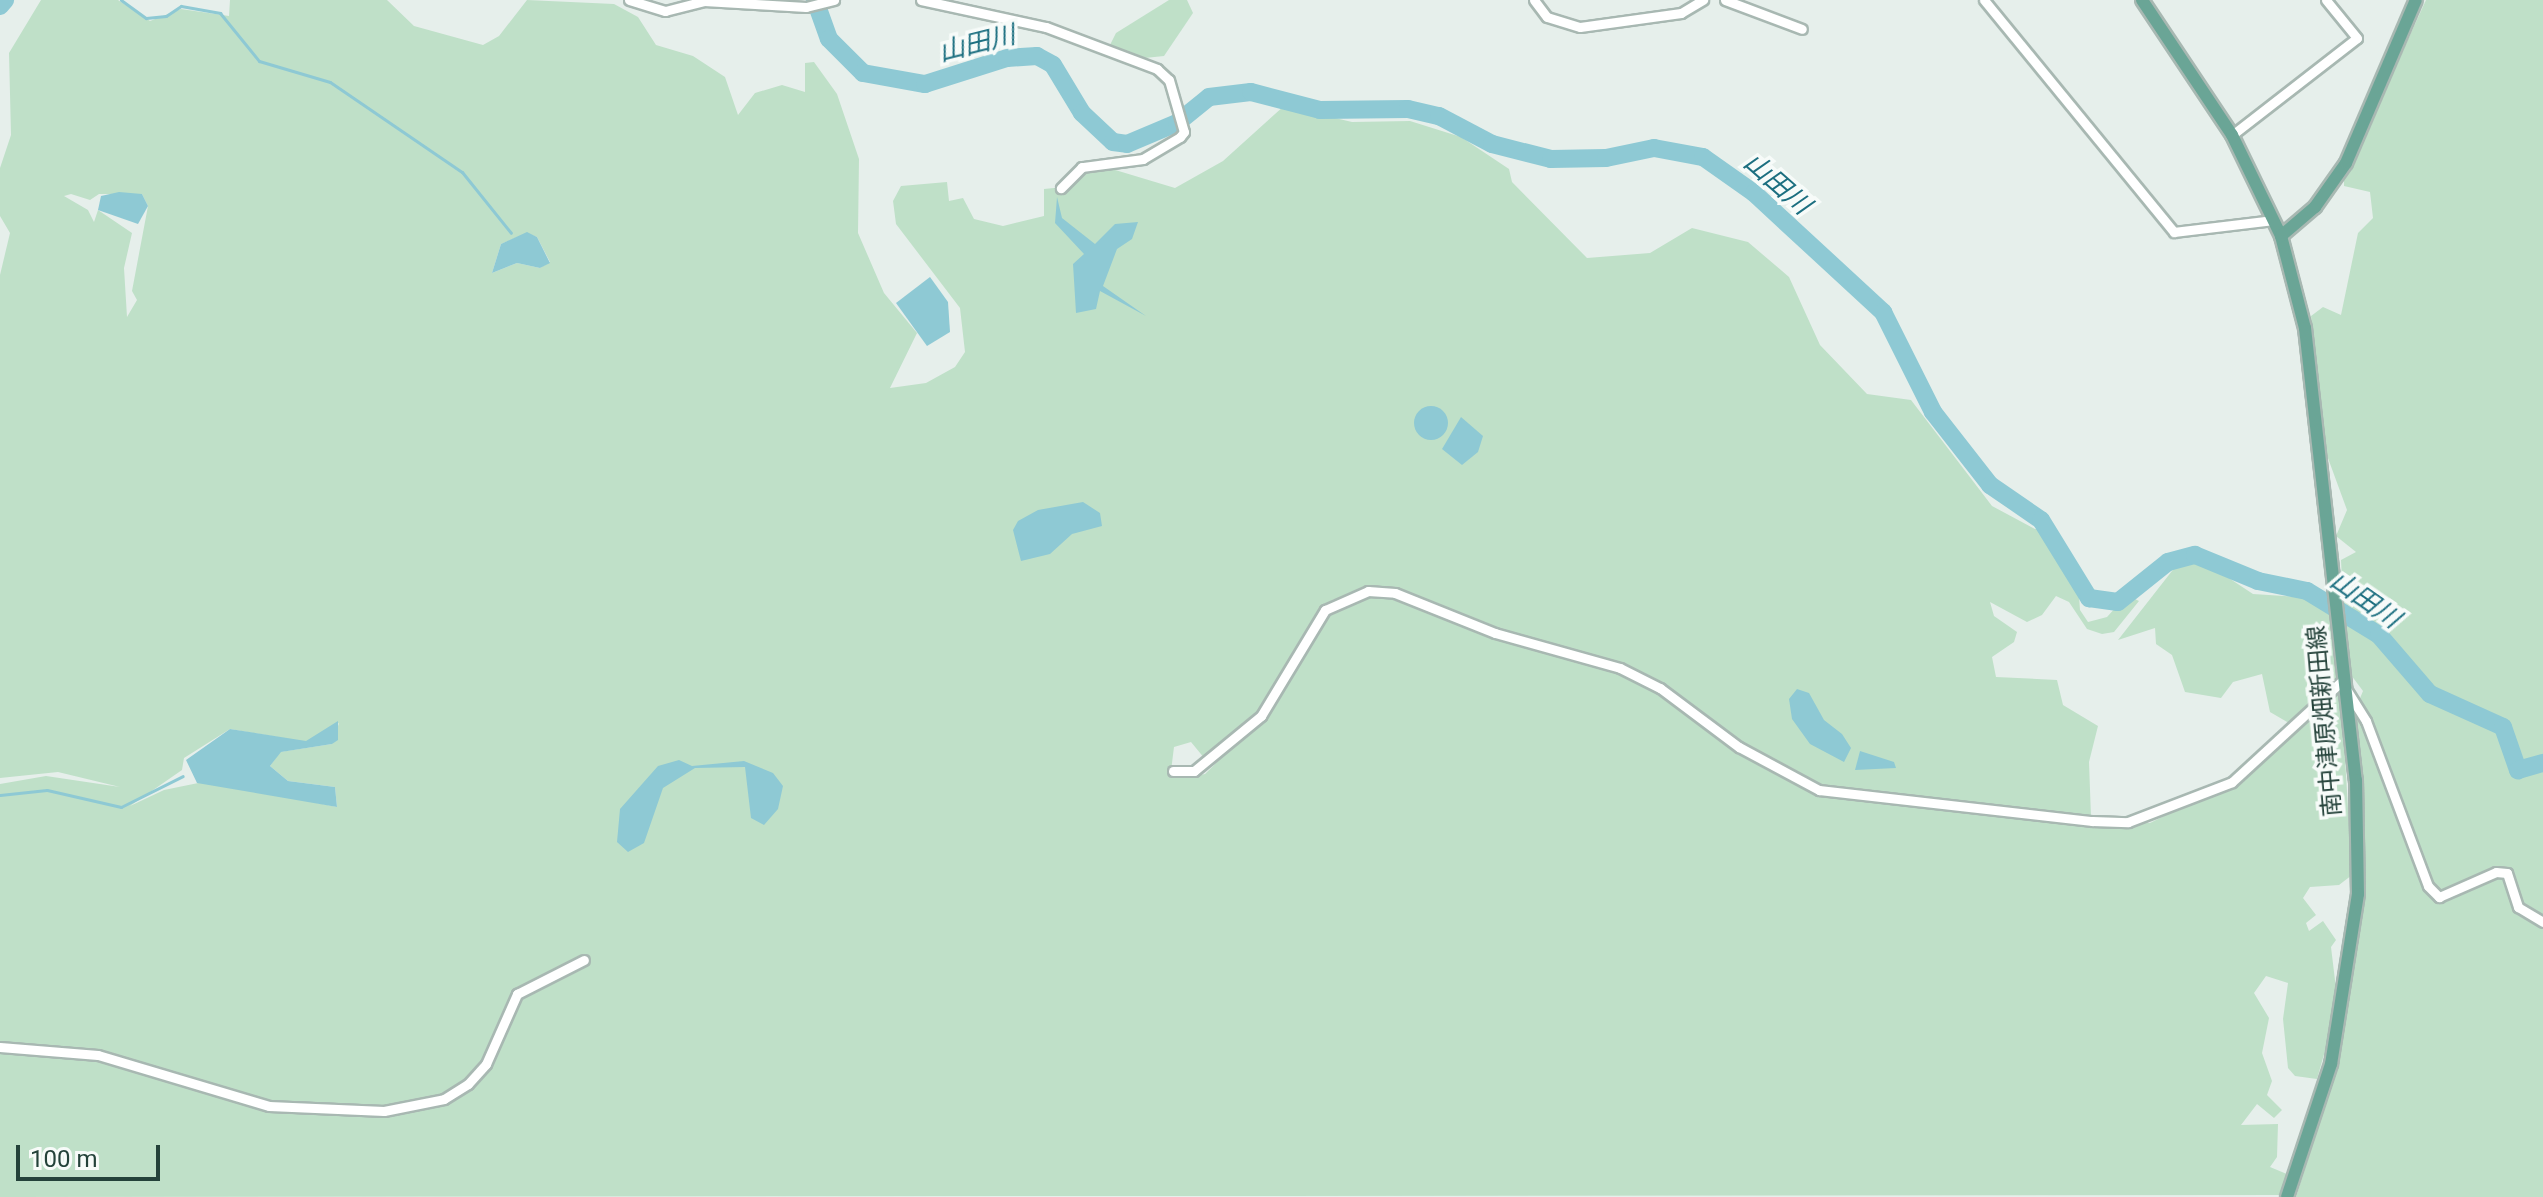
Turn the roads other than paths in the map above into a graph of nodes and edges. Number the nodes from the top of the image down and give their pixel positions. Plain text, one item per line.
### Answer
1 (629, 0) edge
2 (921, 0) edge
3 (1534, 0) edge
4 (1703, 0) edge
5 (1725, 0) edge
6 (1984, 0) edge
7 (2142, 0) edge
8 (2326, 0) edge
9 (2416, 0) edge
10 (832, 1) edge
11 (1802, 29) dead end
12 (2232, 135) junction
13 (1061, 188) dead end
14 (2273, 220) junction
15 (2281, 236) junction
16 (2345, 683) junction
17 (1173, 771) dead end
18 (2543, 922) edge
19 (584, 960) dead end
20 (0, 1047) edge
21 (2287, 1197) edge

1 - 10 street
2 - 13 street
3 - 4 street
5 - 11 street
6 - 14 street
7 - 12 main road, 南中津原畑新田線
8 - 12 street
9 - 15 main road
12 - 14 main road, 南中津原畑新田線
14 - 15 main road, 南中津原畑新田線
15 - 16 main road, 南中津原畑新田線
16 - 17 street
16 - 18 street
16 - 21 main road, 南中津原畑新田線
19 - 20 street

